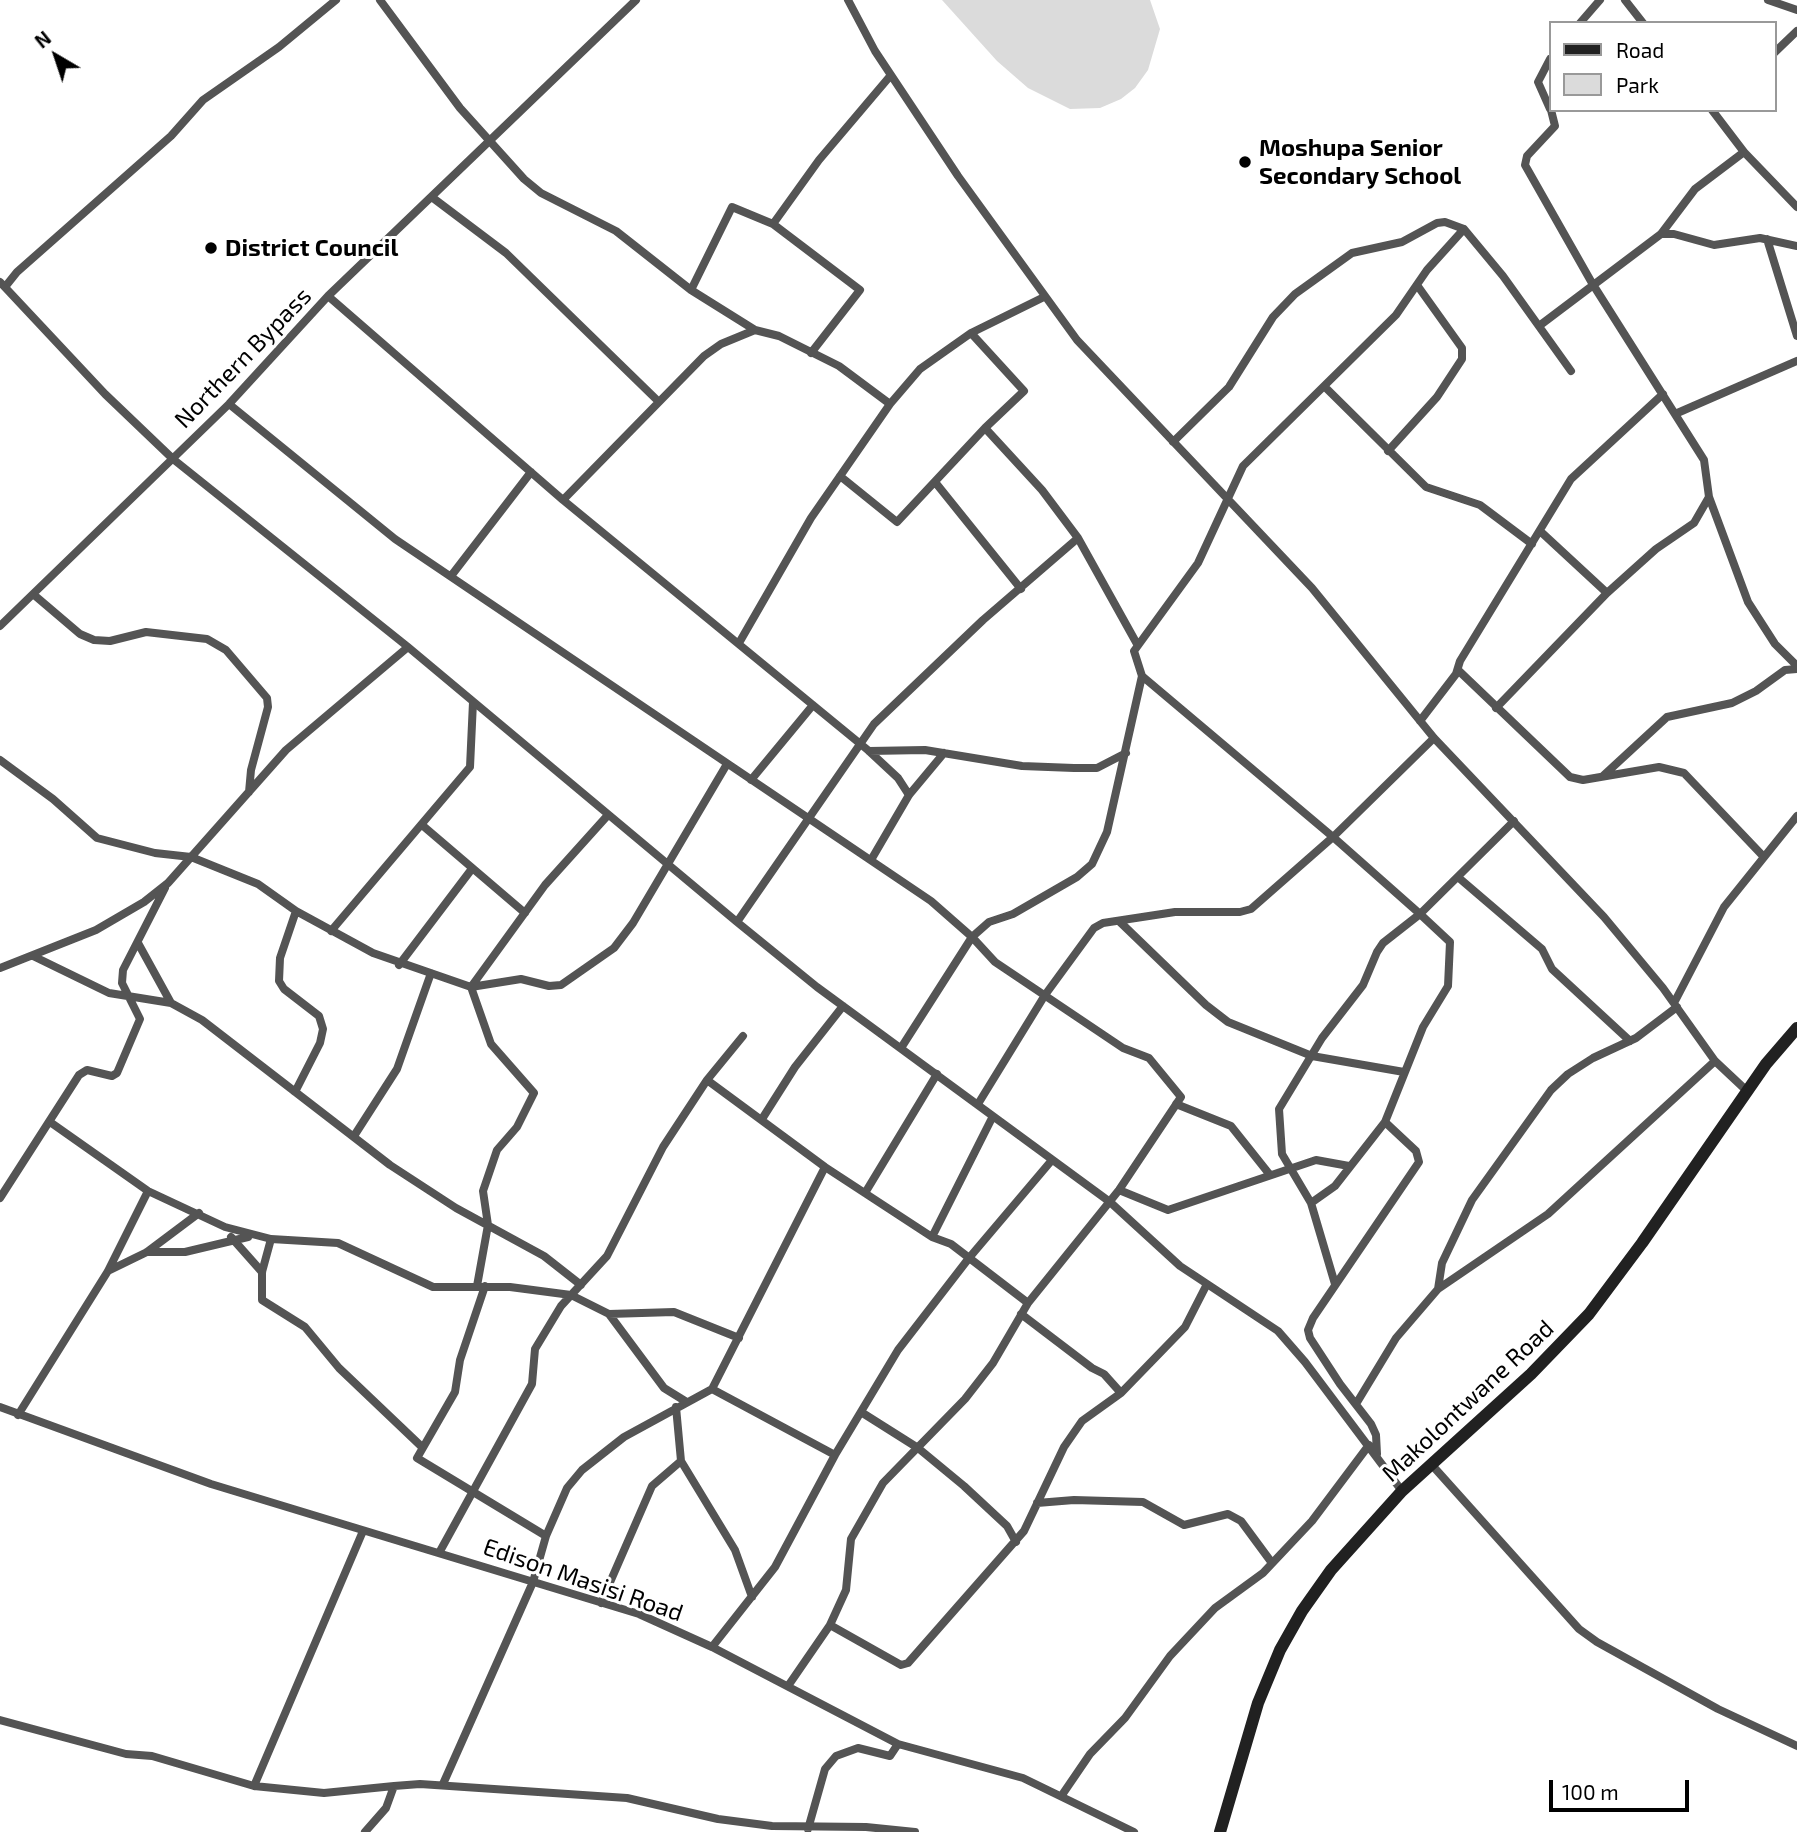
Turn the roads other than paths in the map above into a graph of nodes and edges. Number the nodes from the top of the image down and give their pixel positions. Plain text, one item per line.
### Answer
1 (336, 0) edge
2 (380, 0) edge
3 (636, 0) edge
4 (848, 0) edge
5 (1600, 0) edge
6 (1625, 0) edge
7 (1768, 0) edge
8 (1797, 10) edge
9 (1582, 21) edge
10 (1641, 21) edge
11 (1797, 31) edge
12 (1776, 51) edge
13 (1548, 63) edge
14 (891, 75) junction
15 (1548, 105) edge
16 (1551, 112) edge
17 (1714, 112) edge
18 (488, 142) junction
19 (1744, 152) junction
20 (433, 198) junction
21 (1797, 207) edge
22 (773, 224) junction
23 (1464, 229) junction
24 (1661, 234) junction
25 (1767, 239) junction
26 (1797, 246) edge
27 (1592, 283) junction
28 (2, 285) edge
29 (1417, 285) junction
30 (691, 290) junction
31 (328, 296) junction
32 (1044, 297) junction
33 (1539, 326) junction
34 (755, 330) junction
35 (971, 333) junction
36 (1797, 336) edge
37 (811, 353) junction
38 (1797, 361) edge
39 (1572, 372) dead end
40 (1325, 387) junction
41 (1663, 394) junction
42 (659, 402) junction
43 (229, 404) junction
44 (890, 404) junction
45 (1675, 414) junction
46 (985, 428) junction
47 (1173, 442) junction
48 (1388, 451) junction
49 (173, 459) junction
50 (531, 472) junction
51 (840, 476) junction
52 (935, 482) junction
53 (1709, 496) junction
54 (564, 500) junction
55 (1229, 501) junction
56 (1540, 531) junction
57 (1079, 538) junction
58 (1532, 544) junction
59 (451, 576) junction
60 (1021, 589) junction
61 (1607, 593) junction
62 (33, 594) junction
63 (0, 626) edge
64 (739, 643) junction
65 (1137, 644) junction
66 (408, 647) junction
67 (1797, 668) edge
68 (1458, 670) junction
69 (1142, 676) junction
70 (473, 702) junction
71 (813, 705) junction
72 (1496, 708) junction
73 (1420, 721) junction
74 (1434, 738) junction
75 (859, 744) junction
76 (869, 751) junction
77 (944, 753) junction
78 (1126, 753) junction
79 (0, 760) edge
80 (727, 764) junction
81 (1602, 777) junction
82 (751, 780) junction
83 (249, 792) junction
84 (909, 795) junction
85 (608, 815) junction
86 (1797, 816) edge
87 (808, 819) junction
88 (1514, 821) junction
89 (422, 825) junction
90 (1333, 837) junction
91 (1762, 856) junction
92 (191, 857) junction
93 (871, 860) junction
94 (667, 863) junction
95 (471, 870) junction
96 (1459, 878) junction
97 (168, 883) junction
98 (296, 911) junction
99 (525, 913) junction
100 (1420, 914) junction
101 (737, 922) junction
102 (1121, 922) junction
103 (331, 931) junction
104 (972, 937) junction
105 (138, 943) junction
106 (33, 956) junction
107 (399, 965) junction
108 (0, 968) edge
109 (431, 973) junction
110 (471, 986) junction
111 (127, 995) junction
112 (1045, 995) junction
113 (171, 1003) junction
114 (1675, 1005) junction
115 (843, 1006) junction
116 (1797, 1028) edge
117 (743, 1036) dead end
118 (1630, 1041) junction
119 (901, 1048) junction
120 (1312, 1056) junction
121 (1715, 1061) junction
122 (1404, 1072) junction
123 (937, 1074) junction
124 (707, 1080) junction
125 (1747, 1091) junction
126 (295, 1092) junction
127 (978, 1104) junction
128 (1176, 1104) junction
129 (993, 1116) junction
130 (762, 1119) junction
131 (50, 1122) junction
132 (1385, 1122) junction
133 (354, 1136) junction
134 (1052, 1160) junction
135 (1349, 1166) junction
136 (825, 1167) junction
137 (1289, 1168) junction
138 (1270, 1175) junction
139 (1119, 1190) junction
140 (148, 1191) junction
141 (865, 1193) junction
142 (0, 1198) edge
143 (1110, 1202) junction
144 (1311, 1203) junction
145 (200, 1213) junction
146 (488, 1225) junction
147 (225, 1227) junction
148 (251, 1236) junction
149 (932, 1237) junction
150 (271, 1239) junction
151 (233, 1240) junction
152 (147, 1252) junction
153 (969, 1258) junction
154 (108, 1271) junction
155 (261, 1272) junction
156 (1207, 1284) junction
157 (1335, 1284) junction
158 (581, 1285) junction
159 (481, 1286) junction
160 (1438, 1289) junction
161 (571, 1295) junction
162 (1028, 1303) junction
163 (609, 1314) junction
164 (1021, 1314) junction
165 (740, 1338) junction
166 (712, 1389) junction
167 (1121, 1393) junction
168 (685, 1401) junction
169 (1356, 1404) junction
170 (0, 1407) edge
171 (676, 1407) junction
172 (861, 1412) junction
173 (18, 1415) junction
174 (1369, 1445) junction
175 (422, 1447) junction
176 (918, 1448) junction
177 (835, 1455) junction
178 (1378, 1457) junction
179 (681, 1461) junction
180 (1431, 1464) junction
181 (1402, 1491) junction
182 (472, 1493) junction
183 (1037, 1503) junction
184 (363, 1531) junction
185 (546, 1536) junction
186 (1016, 1542) junction
187 (439, 1553) junction
188 (1272, 1563) junction
189 (533, 1582) junction
190 (752, 1597) junction
191 (601, 1603) junction
192 (830, 1625) junction
193 (712, 1647) junction
194 (788, 1686) junction
195 (0, 1720) edge
196 (898, 1744) junction
197 (1797, 1746) edge
198 (443, 1784) junction
199 (254, 1786) junction
200 (394, 1786) junction
201 (1062, 1795) junction
202 (1116, 1822) junction
203 (808, 1830) edge
204 (365, 1832) edge
205 (915, 1832) edge
206 (1112, 1832) edge
207 (1135, 1832) edge
208 (1220, 1832) edge

1 - 28 street
2 - 18 street
3 - 18 street, Northern Bypass
4 - 14 street
5 - 9 street
6 - 10 street
7 - 8 street
11 - 12 street
13 - 15 street
14 - 22 street
14 - 32 street
16 - 27 street
17 - 19 street
18 - 20 street, Northern Bypass
18 - 30 street
19 - 21 street
19 - 24 street
20 - 31 street, Northern Bypass
20 - 42 street
22 - 30 street
22 - 37 street
23 - 29 street
23 - 33 street
23 - 47 street
24 - 25 street
24 - 27 street
25 - 26 street
25 - 36 street
27 - 33 street
27 - 41 street
28 - 49 street
29 - 40 street
29 - 48 street
30 - 34 street
31 - 43 street, Northern Bypass
31 - 50 street
32 - 35 street
32 - 47 street
33 - 39 street
34 - 37 street
34 - 42 street
35 - 44 street
35 - 46 street
37 - 44 street
38 - 45 street
40 - 48 street
40 - 55 street
41 - 45 street
41 - 56 street
42 - 54 street
43 - 49 street, Northern Bypass
43 - 59 street
44 - 51 street
45 - 53 street
46 - 52 street
46 - 57 street
47 - 55 street
48 - 58 street
49 - 62 street, Northern Bypass
49 - 66 street
50 - 54 street
50 - 59 street
51 - 52 street
51 - 64 street
52 - 60 street
53 - 61 street
53 - 67 street
54 - 64 street
55 - 65 street
55 - 73 street
56 - 58 street
56 - 61 street
57 - 60 street
57 - 65 street
58 - 68 street
59 - 80 street
60 - 75 street
61 - 72 street
62 - 63 street, Northern Bypass
62 - 83 street
64 - 71 street
65 - 69 street
66 - 70 street
66 - 83 street
67 - 81 street
68 - 72 street
68 - 73 street
69 - 78 street
69 - 90 street
70 - 85 street
70 - 89 street
71 - 75 street
71 - 82 street
72 - 81 street
73 - 74 street
74 - 88 street
74 - 90 street
75 - 76 street
75 - 87 street
76 - 77 street
76 - 84 street
77 - 78 street
77 - 84 street
78 - 104 street
79 - 92 street
80 - 82 street
80 - 94 street
81 - 91 street
82 - 87 street
83 - 92 street
84 - 93 street
85 - 94 street
85 - 99 street
86 - 91 street
87 - 93 street
87 - 101 street
88 - 96 street
88 - 114 street
89 - 95 street
89 - 103 street
90 - 100 street
90 - 102 street
91 - 114 street
92 - 97 street
92 - 98 street
93 - 104 street
94 - 101 street
94 - 110 street
95 - 99 street
95 - 107 street
96 - 100 street
96 - 118 street
97 - 105 street
97 - 106 street
98 - 103 street
98 - 126 street
99 - 110 street
100 - 120 street
100 - 122 street
101 - 115 street
102 - 112 street
102 - 120 street
103 - 107 street
104 - 112 street
104 - 119 street
105 - 111 street
105 - 113 street
106 - 108 street
106 - 111 street
107 - 109 street
109 - 110 street
109 - 133 street
110 - 146 street
111 - 113 street
111 - 131 street
112 - 127 street
112 - 128 street
113 - 126 street
114 - 118 street
114 - 121 street
115 - 119 street
115 - 130 street
116 - 125 main road, Makolontwane Road
117 - 124 street
118 - 160 street
119 - 123 street
120 - 122 street
120 - 137 street
121 - 125 street
121 - 160 street
122 - 132 street
123 - 127 street
123 - 141 street
124 - 130 street
124 - 158 street
125 - 180 main road, Makolontwane Road
126 - 133 street
127 - 129 street
128 - 138 street
128 - 139 street
129 - 134 street
129 - 149 street
130 - 136 street
131 - 140 street
131 - 142 street
132 - 135 street
132 - 157 street
133 - 146 street
134 - 143 street
134 - 153 street
135 - 137 street
135 - 144 street
136 - 141 street
136 - 165 street
137 - 138 street
137 - 144 street
138 - 139 street
139 - 143 street
140 - 145 street
140 - 154 street
141 - 149 street
143 - 156 street
143 - 162 street
144 - 157 street
145 - 147 street
145 - 152 street
146 - 158 street
146 - 159 street
147 - 148 street
147 - 151 street
148 - 150 street
148 - 151 street
149 - 153 street
150 - 155 street
150 - 159 street
151 - 152 street
151 - 155 street
152 - 154 street
153 - 162 street
153 - 172 street
154 - 173 street
155 - 175 street
156 - 167 street
156 - 174 street
157 - 169 street
158 - 161 street
159 - 161 street
159 - 175 street
160 - 169 street
161 - 163 street
161 - 182 street
162 - 164 street
163 - 165 street
163 - 168 street
164 - 167 street
164 - 176 street
165 - 166 street
166 - 168 street
166 - 177 street
167 - 183 street
168 - 171 street
169 - 178 street
170 - 173 street, Edison Masisi Road
171 - 179 street
171 - 185 street
172 - 176 street
172 - 177 street
173 - 184 street, Edison Masisi Road
174 - 178 street
174 - 188 street
175 - 182 street
176 - 186 street
176 - 192 street
177 - 190 street
178 - 181 street
179 - 190 street
179 - 191 street
180 - 181 main road, Makolontwane Road
180 - 197 street
181 - 208 main road, Makolontwane Road
182 - 185 street
182 - 187 street
183 - 186 street
183 - 188 street
184 - 187 street, Edison Masisi Road
184 - 199 street
185 - 189 street
186 - 192 street
187 - 189 street, Edison Masisi Road
188 - 201 street
189 - 191 street, Edison Masisi Road
189 - 198 street
190 - 193 street
191 - 193 street, Edison Masisi Road
192 - 194 street
193 - 194 street, Edison Masisi Road
194 - 196 street, Edison Masisi Road
195 - 199 street
196 - 201 street, Edison Masisi Road
196 - 203 street
198 - 200 street
198 - 203 street
199 - 200 street
200 - 204 street
201 - 202 street, Edison Masisi Road
202 - 206 street
202 - 207 street, Edison Masisi Road
203 - 205 street

